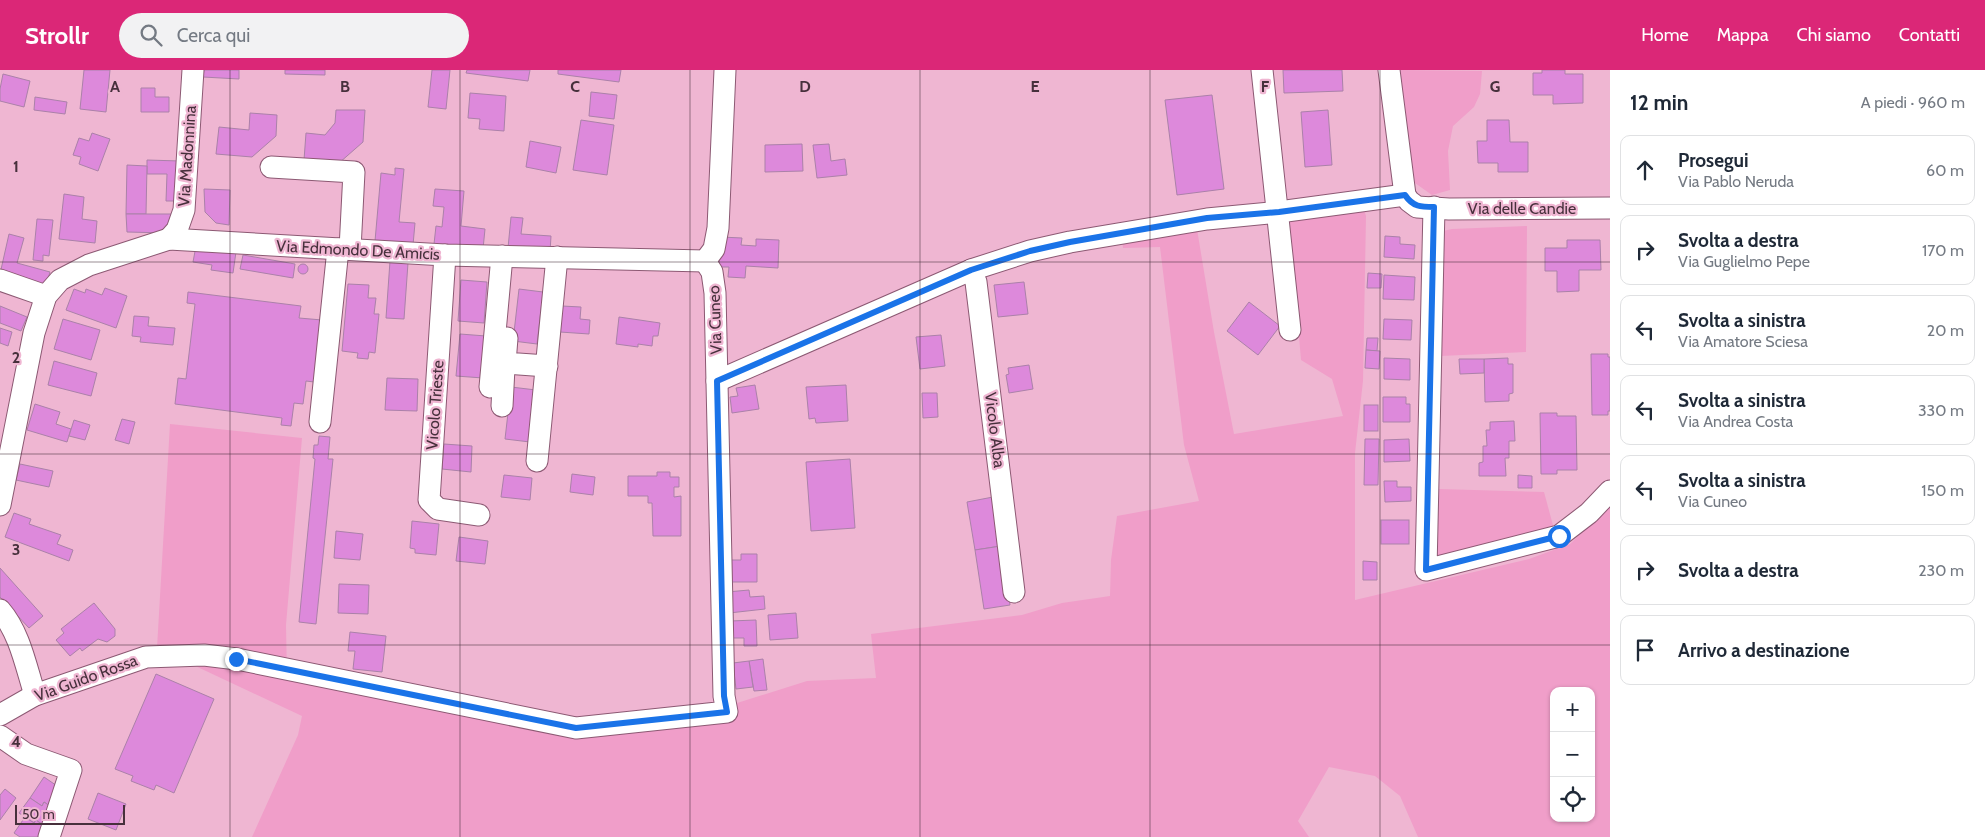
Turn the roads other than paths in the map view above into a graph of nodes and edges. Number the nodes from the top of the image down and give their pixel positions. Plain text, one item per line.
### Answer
1 (193, 70) edge
2 (725, 70) edge
3 (1262, 70) edge
4 (1389, 70) edge
5 (271, 167) dead end
6 (1405, 195) junction
7 (1434, 207) junction
8 (1610, 208) edge
9 (1279, 212) junction
10 (170, 239) junction
11 (344, 249) junction
12 (444, 255) junction
13 (502, 256) junction
14 (557, 258) junction
15 (705, 261) junction
16 (971, 270) junction
17 (0, 280) edge
18 (510, 290) dead end
19 (46, 296) junction
20 (1290, 330) dead end
21 (505, 363) junction
22 (547, 366) junction
23 (717, 381) junction
24 (490, 387) dead end
25 (502, 406) dead end
26 (320, 422) dead end
27 (537, 461) dead end
28 (1610, 491) edge
29 (0, 505) edge
30 (479, 514) dead end
31 (1014, 592) dead end
32 (0, 610) edge
33 (35, 695) junction
34 (727, 712) joint
35 (0, 715) edge
36 (0, 736) edge
37 (49, 837) edge

1 - 10 street, Via Madonnina
2 - 15 street
3 - 9 street
4 - 6 street
5 - 11 street
6 - 7 street, Via delle Candie
6 - 9 street
7 - 8 street, Via delle Candie
7 - 28 street
9 - 16 street
9 - 20 street
10 - 11 street, Via Edmondo De Amicis
10 - 19 street, Via Edmondo De Amicis
11 - 12 street, Via Edmondo De Amicis
11 - 26 street
12 - 13 street, Via Edmondo De Amicis
12 - 30 street, Vicolo Trieste
13 - 14 street, Via Edmondo De Amicis
13 - 24 street
14 - 15 street, Via Edmondo De Amicis
14 - 22 street
15 - 23 street, Via Cuneo
16 - 23 street
16 - 31 street, Vicolo Alba
17 - 19 street
18 - 21 street
19 - 29 street, Via Edmondo De Amicis
21 - 22 street
21 - 25 street
22 - 27 street
23 - 34 street, Via Cuneo
32 - 33 street
33 - 34 street, Via Guido Rossa
33 - 35 street, Via Guido Rossa
36 - 37 street

